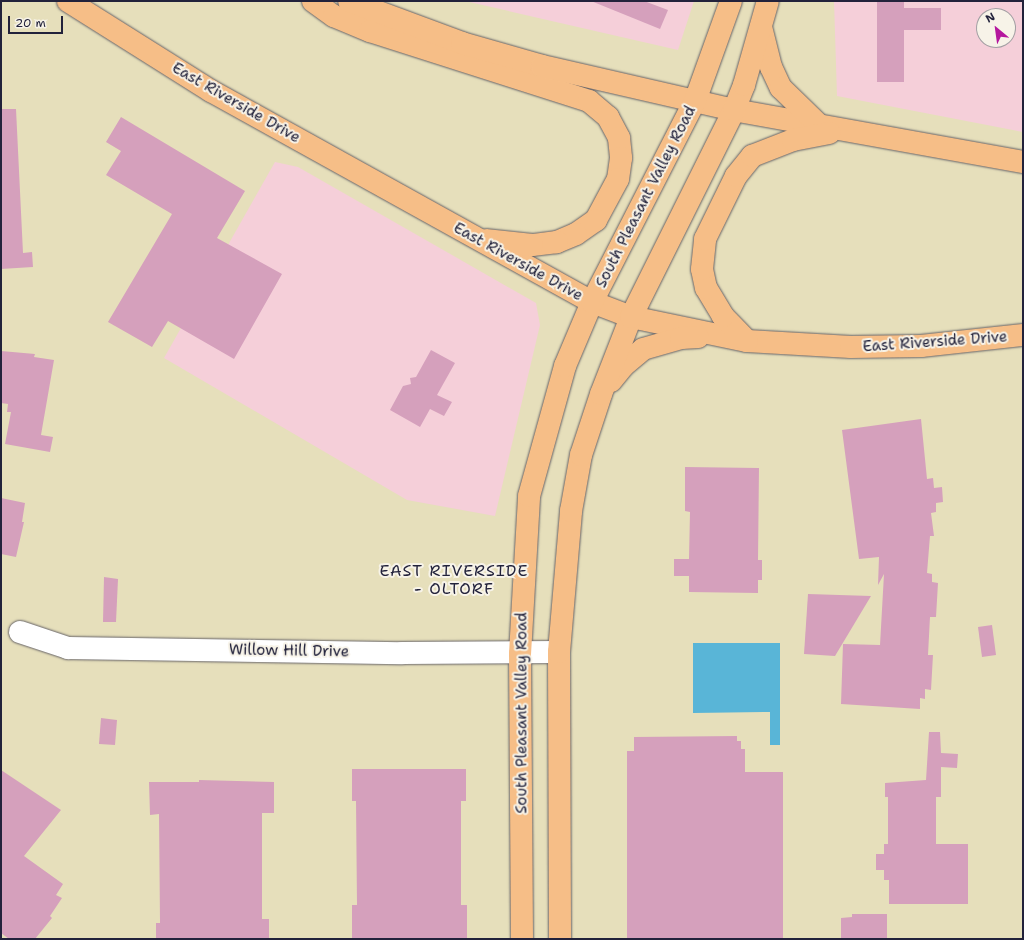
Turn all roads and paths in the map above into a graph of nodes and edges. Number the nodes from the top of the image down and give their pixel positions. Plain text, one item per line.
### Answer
1 (68, 1) edge
2 (313, 1) edge
3 (349, 1) edge
4 (731, 1) edge
5 (768, 1) edge
6 (761, 27) junction
7 (695, 101) junction
8 (734, 110) junction
9 (820, 126) junction
10 (842, 130) junction
11 (1023, 162) edge
12 (476, 239) junction
13 (592, 302) junction
14 (631, 317) junction
15 (1023, 335) edge
16 (717, 336) junction
17 (747, 341) junction
18 (601, 394) junction
19 (20, 632) dead end
20 (559, 652) junction
21 (520, 654) junction
22 (522, 939) edge
23 (560, 939) edge

1 - 12 main road, East Riverside Drive
2 - 12 main road
3 - 7 main road
4 - 7 main road, South Pleasant Valley Road
5 - 6 main road
6 - 8 main road
6 - 9 main road
7 - 8 main road
7 - 13 main road, South Pleasant Valley Road
8 - 9 main road
8 - 14 main road
9 - 10 main road
10 - 11 main road
10 - 17 main road
12 - 13 main road, East Riverside Drive
13 - 14 main road, East Riverside Drive
13 - 21 main road, South Pleasant Valley Road
14 - 16 main road, East Riverside Drive
14 - 18 main road
15 - 17 main road, East Riverside Drive
16 - 17 main road, East Riverside Drive
16 - 18 main road
18 - 20 main road
19 - 21 street, Willow Hill Drive
20 - 21 street, Willow Hill Drive
20 - 23 main road
21 - 22 main road, South Pleasant Valley Road

